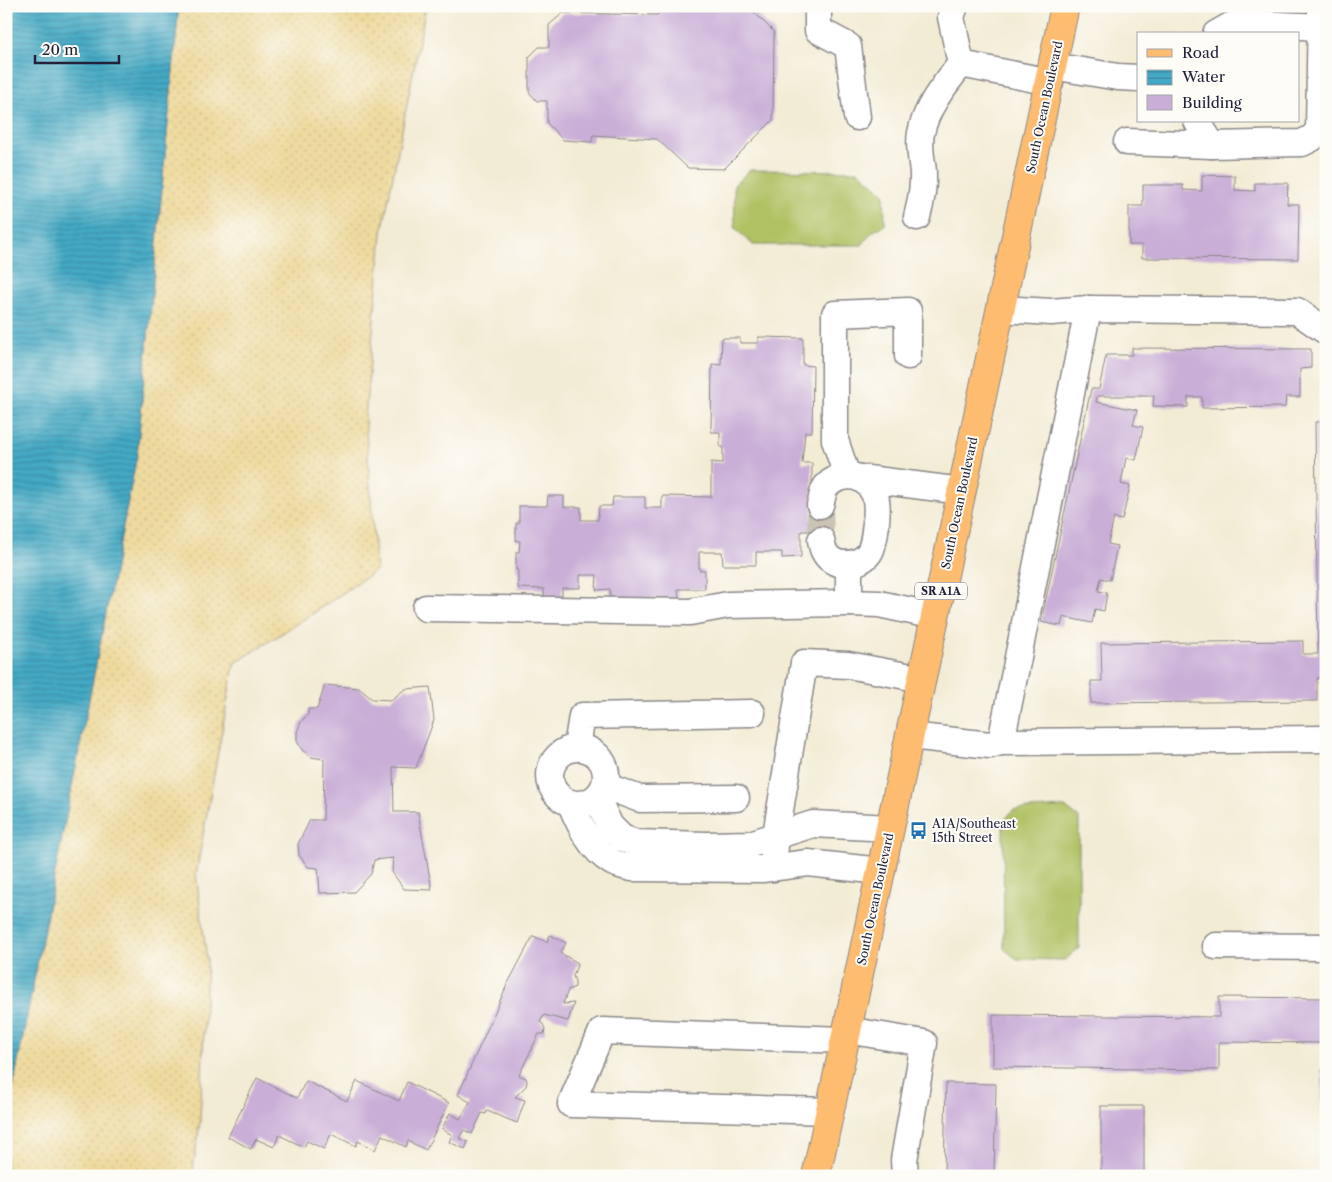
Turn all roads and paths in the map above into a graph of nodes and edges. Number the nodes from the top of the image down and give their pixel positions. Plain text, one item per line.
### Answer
1 (818, 6) edge
2 (955, 6) edge
3 (1065, 6) edge
4 (1321, 17) edge
5 (1220, 32) edge
6 (961, 64) junction
7 (1051, 74) junction
8 (1137, 78) edge
9 (857, 117) dead end
10 (1198, 122) edge
11 (1127, 142) dead end
12 (1212, 145) junction
13 (917, 217) dead end
14 (1001, 308) junction
15 (1088, 309) junction
16 (1326, 332) edge
17 (908, 356) dead end
18 (853, 477) junction
19 (962, 492) junction
20 (820, 505) tunnel mouth
21 (821, 540) tunnel mouth
22 (849, 564) junction
23 (849, 603) junction
24 (426, 608) dead end
25 (935, 616) junction
26 (922, 679) junction
27 (752, 713) dead end
28 (910, 736) junction
29 (1326, 739) edge
30 (1001, 742) junction
31 (577, 747) junction
32 (601, 792) junction
33 (736, 798) dead end
34 (571, 804) junction
35 (890, 828) junction
36 (776, 836) junction
37 (773, 868) junction
38 (881, 871) junction
39 (1216, 946) dead end
40 (1326, 947) edge
41 (846, 1035) junction
42 (830, 1111) junction
43 (816, 1176) edge
44 (905, 1176) edge

1 - 9 lane
2 - 6 lane
3 - 7 main road, South Ocean Boulevard / SR A1A
4 - 5 lane
4 - 12 lane
6 - 7 lane
6 - 13 lane
7 - 8 lane
7 - 14 main road, South Ocean Boulevard / SR A1A
10 - 12 lane
11 - 12 lane
14 - 15 lane
14 - 19 main road, South Ocean Boulevard / SR A1A
15 - 16 lane
15 - 30 lane
17 - 18 lane
18 - 19 lane
18 - 20 lane
18 - 22 lane
19 - 25 main road, South Ocean Boulevard / SR A1A
21 - 22 lane
22 - 23 lane
23 - 24 lane
23 - 25 lane
25 - 26 main road, South Ocean Boulevard / SR A1A
26 - 28 main road, South Ocean Boulevard / SR A1A
26 - 36 lane
27 - 31 lane
28 - 30 lane
28 - 35 main road, South Ocean Boulevard / SR A1A
29 - 30 lane
31 - 32 lane
31 - 34 lane
32 - 33 lane
32 - 34 lane
32 - 36 lane
34 - 37 lane
35 - 36 lane
35 - 38 main road, South Ocean Boulevard / SR A1A
36 - 37 lane
37 - 38 lane
38 - 41 main road, South Ocean Boulevard / SR A1A
39 - 40 lane
41 - 42 main road, South Ocean Boulevard / SR A1A
41 - 42 lane
41 - 44 lane
42 - 43 main road, South Ocean Boulevard / SR A1A

